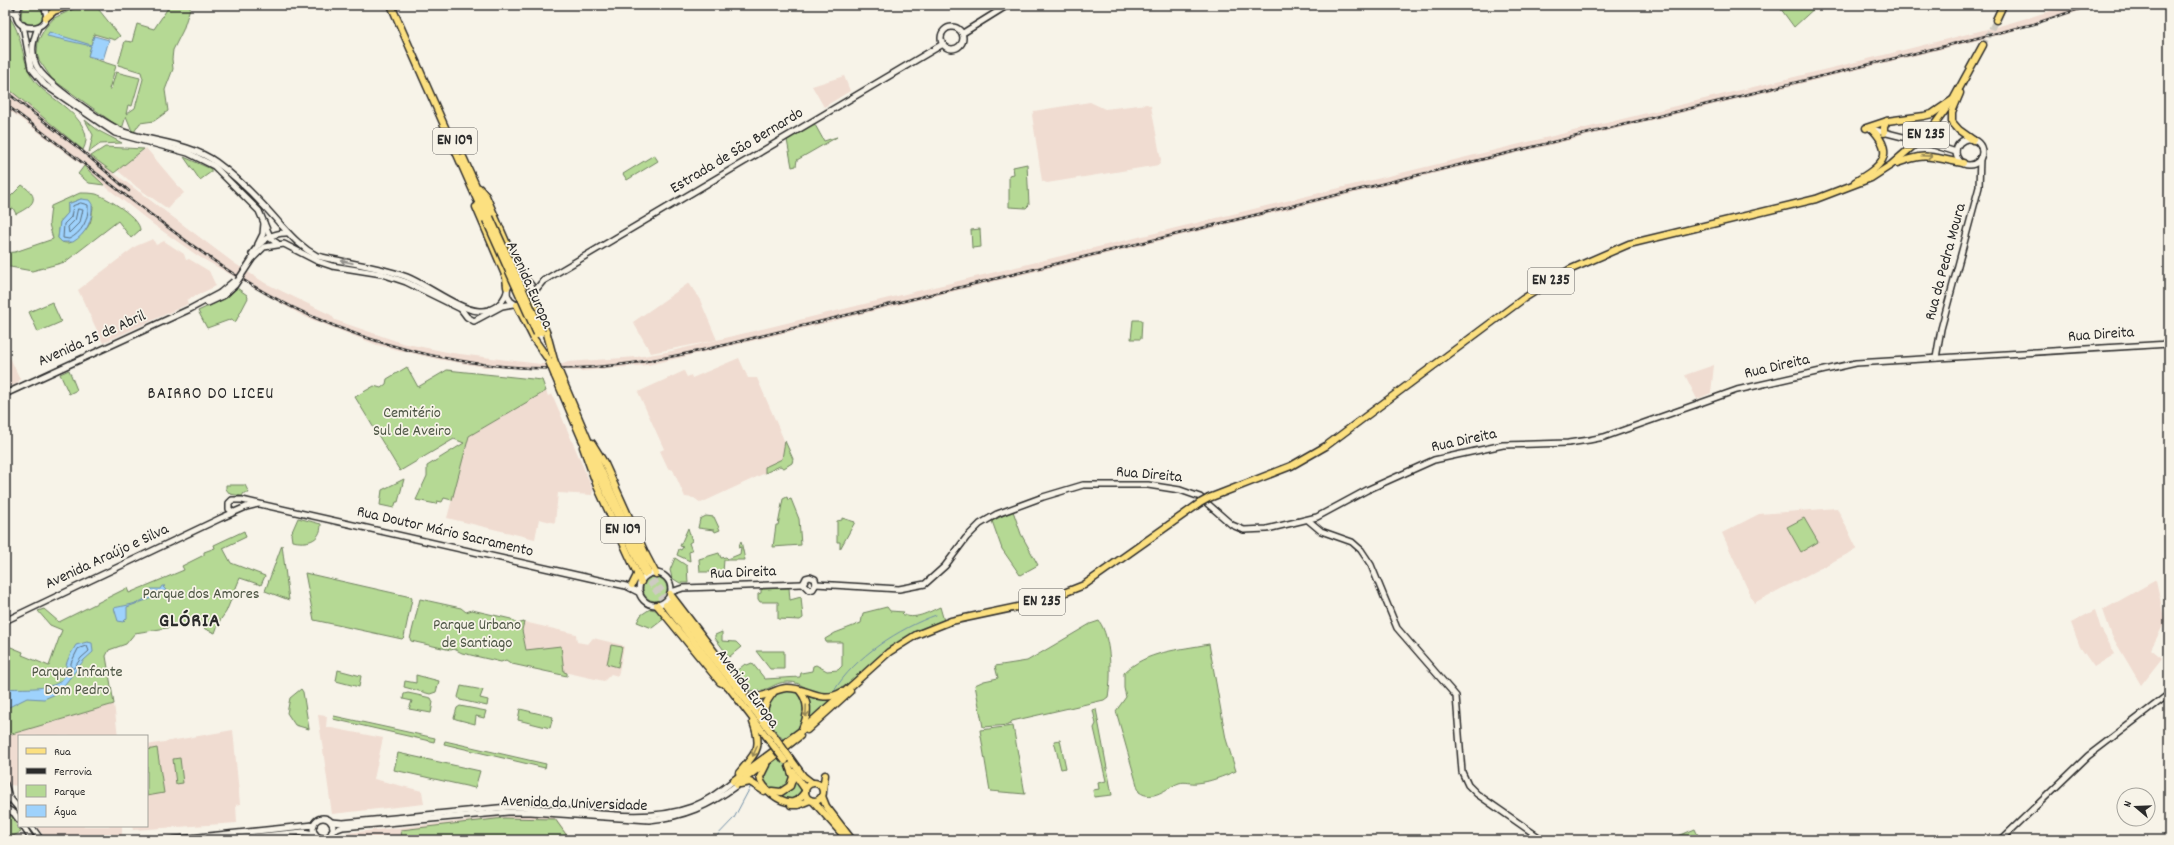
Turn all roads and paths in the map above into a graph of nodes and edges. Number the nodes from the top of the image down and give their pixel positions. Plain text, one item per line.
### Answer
1 (20, 5) edge
2 (43, 5) edge
3 (72, 5) edge
4 (391, 5) edge
5 (395, 5) edge
6 (1008, 5) edge
7 (2003, 5) edge
8 (5, 6) edge
9 (17, 15) junction
10 (46, 18) junction
11 (1996, 20) tunnel mouth
12 (23, 26) junction
13 (38, 27) junction
14 (963, 33) junction
15 (943, 44) junction
16 (1983, 45) tunnel mouth
17 (1967, 75) junction
18 (1954, 98) junction
19 (1887, 121) junction
20 (1866, 128) joint
21 (1873, 130) junction
22 (1886, 133) junction
23 (1883, 140) junction
24 (1973, 140) junction
25 (1956, 152) junction
26 (1980, 158) junction
27 (1963, 164) junction
28 (1972, 164) junction
29 (1891, 165) junction
30 (1980, 173) junction
31 (474, 182) junction
32 (1839, 192) junction
33 (474, 193) junction
34 (264, 218) junction
35 (488, 219) junction
36 (286, 233) junction
37 (270, 236) junction
38 (277, 243) junction
39 (255, 250) junction
40 (251, 258) junction
41 (527, 280) junction
42 (543, 281) junction
43 (507, 290) junction
44 (534, 294) junction
45 (515, 304) junction
46 (472, 309) junction
47 (467, 317) junction
48 (2169, 344) edge
49 (1936, 358) junction
50 (551, 360) junction
51 (5, 394) edge
52 (584, 437) junction
53 (236, 500) junction
54 (258, 504) junction
55 (228, 508) junction
56 (239, 510) junction
57 (233, 512) junction
58 (221, 518) junction
59 (1308, 520) junction
60 (646, 573) tunnel mouth
61 (656, 574) junction
62 (637, 575) junction
63 (668, 581) junction
64 (641, 583) junction
65 (803, 584) junction
66 (816, 584) junction
67 (629, 586) junction
68 (683, 588) junction
69 (640, 593) junction
70 (670, 593) junction
71 (657, 605) junction
72 (5, 621) edge
73 (870, 669) junction
74 (722, 670) junction
75 (851, 685) junction
76 (729, 687) junction
77 (800, 691) junction
78 (745, 692) junction
79 (773, 693) junction
80 (2169, 694) edge
81 (753, 697) junction
82 (763, 711) junction
83 (751, 716) junction
84 (766, 726) junction
85 (801, 731) junction
86 (772, 739) junction
87 (775, 755) junction
88 (788, 762) junction
89 (735, 783) junction
90 (813, 783) junction
91 (5, 784) edge
92 (766, 789) junction
93 (805, 791) junction
94 (822, 793) junction
95 (9, 797) junction
96 (812, 800) junction
97 (5, 807) edge
98 (18, 808) edge
99 (18, 819) edge
100 (331, 822) junction
101 (314, 825) junction
102 (24, 827) edge
103 (32, 827) edge
104 (332, 831) junction
105 (315, 834) junction
106 (32, 840) edge
107 (41, 840) edge
108 (170, 840) edge
109 (219, 840) edge
110 (848, 840) edge
111 (852, 840) edge
112 (1543, 840) edge
113 (2001, 840) edge

1 - 9 main road
2 - 10 main road
3 - 10 main road
4 - 33 main road, Avenida Europa / EN 109
5 - 31 main road, Avenida Europa / EN 109
6 - 14 main road
7 - 11 main road
8 - 9 main road
9 - 12 main road
10 - 13 main road
12 - 13 main road
12 - 34 main road
13 - 36 main road
14 - 15 main road
14 - 15 main road
15 - 42 main road, Estrada de São Bernardo
16 - 17 main road, EN 235
17 - 18 main road, EN 235
17 - 24 main road
18 - 19 main road
18 - 29 main road, EN 235
19 - 20 main road
19 - 22 main road
20 - 21 main road
21 - 22 main road
21 - 23 main road
22 - 23 main road
22 - 25 main road, bridge
23 - 32 main road
24 - 25 main road
24 - 26 main road
25 - 27 main road
26 - 28 main road
26 - 30 main road, Rua da Pedra Moura
27 - 28 main road
29 -> 27 main road
28 - 30 main road
29 - 32 main road, EN 235
30 - 49 main road, Rua da Pedra Moura
31 - 35 main road, Avenida Europa / EN 109
31 - 41 main road
32 - 73 main road, EN 235, bridge
33 - 35 main road, Avenida Europa / EN 109
33 - 43 main road
34 - 37 main road
34 - 39 main road
35 - 50 main road, Avenida Europa / EN 109, bridge
36 - 37 main road
36 - 38 main road
46 -> 36 main road
37 - 38 main road
37 - 39 main road, Avenida 25 de Abril
38 - 40 main road, Avenida 25 de Abril
38 - 47 main road
39 - 40 main road, Avenida 25 de Abril
40 - 51 main road, Avenida 25 de Abril, bridge
41 - 42 main road
41 - 43 main road
41 - 44 main road
42 - 44 main road, Estrada de São Bernardo
43 - 45 main road
43 - 46 main road
44 - 45 main road, Estrada de São Bernardo
44 - 50 main road
45 - 47 main road, Estrada de São Bernardo
45 - 50 main road
46 - 47 main road
48 - 49 main road, Rua Direita
49 - 59 main road, Rua Direita
50 - 52 main road, Avenida Europa / EN 109, bridge
52 - 60 main road, Avenida Europa / EN 109
52 - 61 main road
52 - 62 main road
53 - 54 main road, Rua Doutor Mário Sacramento
53 - 55 main road
53 - 56 main road
54 - 56 main road
54 - 67 main road, Rua Doutor Mário Sacramento
55 - 57 main road
55 - 58 main road, Avenida Araújo e Silva
56 - 57 main road
57 - 58 main road, Avenida Araújo e Silva
58 - 72 main road, Avenida Araújo e Silva
59 - 66 main road, Rua Direita
59 - 112 main road
61 - 63 main road
61 - 64 main road
62 - 64 main road
62 - 67 main road
63 - 68 main road
63 - 70 main road
64 - 67 main road, Rua Doutor Mário Sacramento
64 - 69 main road
65 - 66 main road, Rua Direita
65 - 66 main road, Rua Direita
65 - 68 main road, Rua Direita
67 - 69 main road, Rua Doutor Mário Sacramento
68 - 70 main road
69 - 71 main road
70 - 71 main road
70 - 78 main road
71 - 76 main road
73 - 75 main road, EN 235
73 - 87 main road, EN 235
74 - 76 main road, Avenida Europa
74 - 78 main road
74 - 84 main road, Avenida Europa
75 - 77 main road
75 - 85 main road, EN 235
76 - 83 main road, Avenida Europa
77 - 79 main road
77 -> 85 main road
78 - 81 main road
79 - 81 main road
79 - 82 main road
80 - 113 main road
81 - 82 main road
82 - 84 main road
83 - 86 main road, Avenida Europa
83 -> 89 main road
84 - 86 main road, Avenida Europa
85 - 89 main road, EN 235
86 - 88 main road, Avenida Europa, bridge
87 - 89 main road, EN 235
87 - 92 main road
88 - 90 main road, Avenida Europa
88 - 92 main road
88 - 93 main road, Avenida Europa
89 - 96 main road
89 - 100 main road, Avenida da Universidade / EN 235
89 - 104 main road, Avenida da Universidade / EN 235
90 - 93 main road
90 - 94 main road, Avenida Europa
90 - 94 main road
91 - 95 main road
92 - 93 main road
93 - 96 main road, Avenida Europa
94 - 96 main road
94 - 111 main road, Avenida Europa
95 - 97 main road
95 - 98 main road
96 - 110 main road, Avenida Europa
97 - 99 main road
100 - 101 main road
100 - 104 main road
101 - 105 main road
101 - 108 main road
102 - 106 main road
103 - 107 main road
104 - 105 main road
105 - 109 main road

